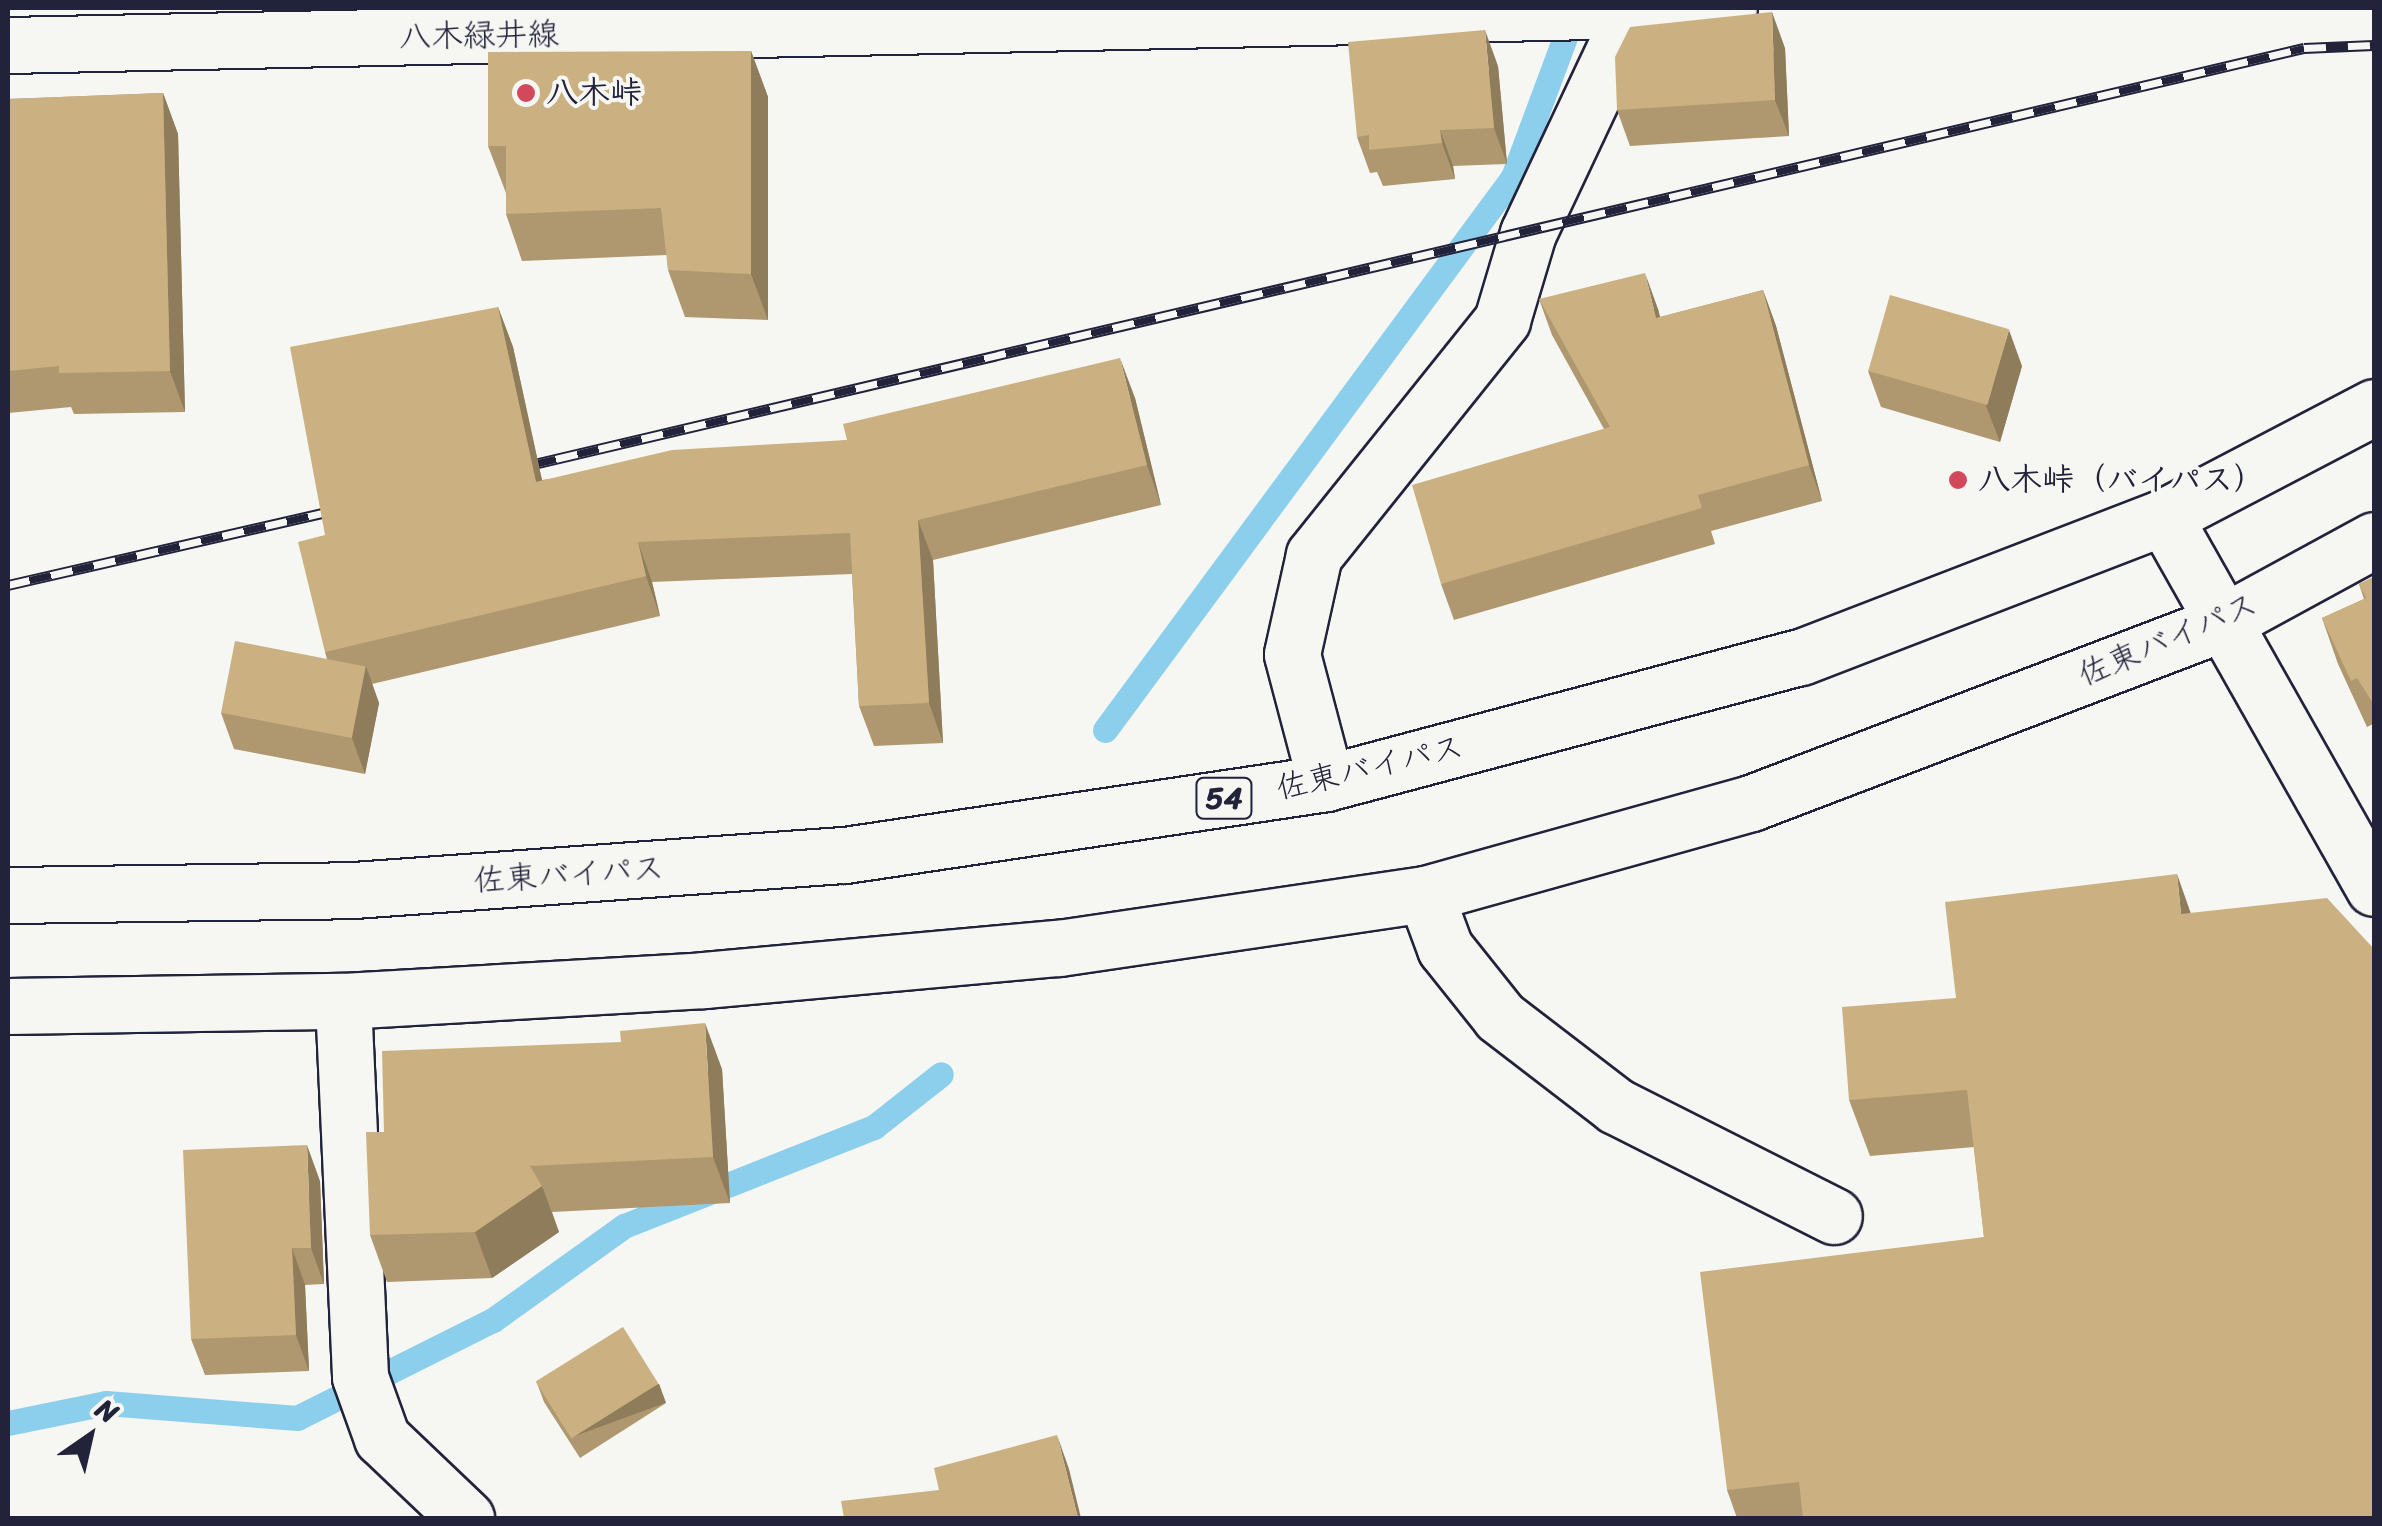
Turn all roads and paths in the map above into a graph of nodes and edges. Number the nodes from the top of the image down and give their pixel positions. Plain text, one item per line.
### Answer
1 (1729, 8) edge
2 (1634, 11) edge
3 (1024, 18) edge
4 (393, 23) edge
5 (8, 45) edge
6 (2374, 407) edge
7 (2164, 517) junction
8 (2374, 540) edge
9 (2220, 624) junction
10 (1326, 783) junction
11 (2374, 888) edge
12 (1425, 894) junction
13 (8, 895) edge
14 (343, 1001) junction
15 (8, 1006) edge
16 (1834, 1216) dead end
17 (466, 1518) edge

1 - 2 main road, 八木緑井線
2 - 3 main road, 八木緑井線
2 - 10 main road
3 - 4 main road, 八木緑井線
4 - 5 main road, 八木緑井線
6 - 7 main road, 佐東バイパス / 54
7 - 9 main road
7 - 10 main road, 佐東バイパス / 54
8 - 9 main road, 佐東バイパス
9 - 11 main road
9 - 12 main road, 佐東バイパス
10 - 13 main road, 佐東バイパス / 54
12 - 14 main road, 佐東バイパス
12 - 16 main road
14 - 15 main road, 佐東バイパス
14 - 17 main road

